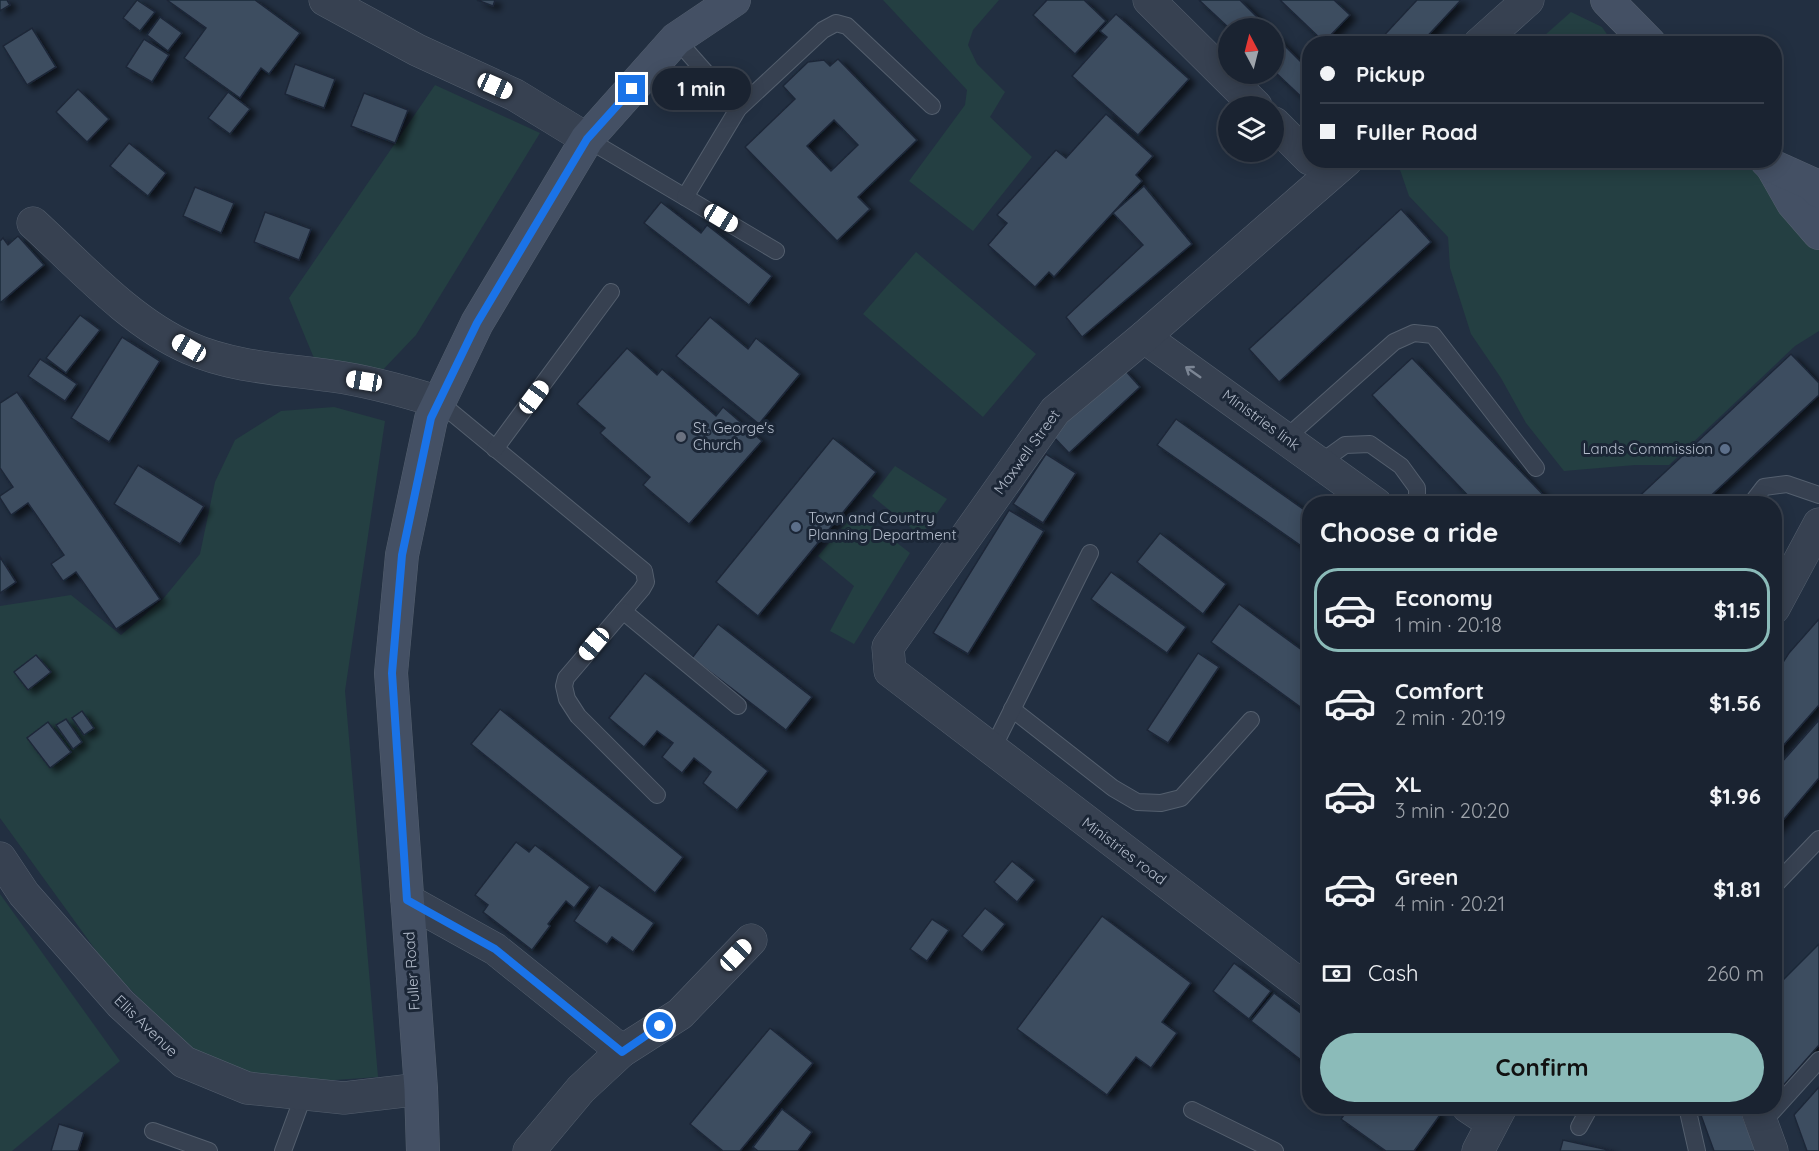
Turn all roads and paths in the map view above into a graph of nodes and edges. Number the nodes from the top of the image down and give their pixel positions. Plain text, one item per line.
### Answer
1 (325, 0) edge
2 (734, 0) edge
3 (1149, 0) edge
4 (1528, 0) edge
5 (1607, 0) edge
6 (1488, 36) edge
7 (1642, 36) edge
8 (676, 39) junction
9 (1246, 96) edge
10 (932, 106) dead end
11 (738, 109) junction
12 (1284, 131) edge
13 (587, 139) junction
14 (1302, 146) edge
15 (1320, 168) edge
16 (1777, 168) edge
17 (1811, 189) edge
18 (685, 197) junction
19 (33, 223) dead end
20 (1819, 233) edge
21 (776, 251) dead end
22 (611, 292) dead end
23 (1144, 337) junction
24 (439, 402) junction
25 (1286, 438) junction
26 (495, 449) junction
27 (1320, 463) junction
28 (1536, 468) dead end
29 (1819, 495) edge
30 (1366, 496) edge
31 (1418, 496) edge
32 (1758, 496) edge
33 (1819, 524) edge
34 (1090, 553) dead end
35 (1782, 593) edge
36 (623, 611) junction
37 (738, 706) dead end
38 (1012, 709) junction
39 (939, 710) joint
40 (1251, 720) dead end
41 (992, 750) junction
42 (657, 795) dead end
43 (1819, 840) edge
44 (0, 858) edge
45 (1782, 878) edge
46 (407, 900) junction
47 (751, 940) dead end
48 (1302, 986) edge
49 (622, 1052) junction
50 (1819, 1060) edge
51 (421, 1089) junction
52 (304, 1094) junction
53 (1782, 1104) edge
54 (1192, 1110) dead end
55 (1487, 1114) edge
56 (1586, 1114) edge
57 (1689, 1114) edge
58 (1774, 1114) edge
59 (1579, 1127) dead end
60 (1763, 1127) edge
61 (153, 1131) dead end
62 (209, 1151) edge
63 (283, 1151) edge
64 (423, 1151) edge
65 (529, 1151) edge
66 (1275, 1151) edge
67 (1478, 1151) edge
68 (1697, 1151) edge

1 - 13 street
2 - 8 street, Fuller Road
3 - 9 street
4 - 6 street
5 - 7 street
8 - 11 lane
8 - 13 street, Fuller Road
10 - 11 lane
11 - 18 lane
12 - 14 street
13 - 18 lane
13 - 24 street, Fuller Road
15 - 23 street, Maxwell Street
16 - 17 street
17 - 20 street
18 - 21 lane
19 - 24 street
22 - 26 lane
25 -> 23 street, Ministries link
23 - 39 street, Maxwell Street
24 - 26 lane
24 - 46 street, Fuller Road
25 - 27 street, Ministries link
25 - 28 lane
26 - 36 lane
27 - 30 street, Ministries link
27 - 31 lane
29 - 32 lane
33 - 35 street
34 - 38 lane
36 - 37 lane
36 - 42 lane
38 - 40 lane
38 - 41 lane
39 - 41 street, Ministries road
41 - 48 street, Ministries road
43 - 45 lane
44 - 52 street, Ellis Avenue
46 - 49 street
46 - 51 street, Fuller Road
47 - 49 street
49 - 65 street
50 - 53 lane
51 - 52 street, Ellis Avenue
51 - 64 street, Fuller Road
52 - 63 lane
54 - 66 lane
55 - 67 street
56 - 59 lane
57 - 68 lane
58 - 60 lane
61 - 62 lane

